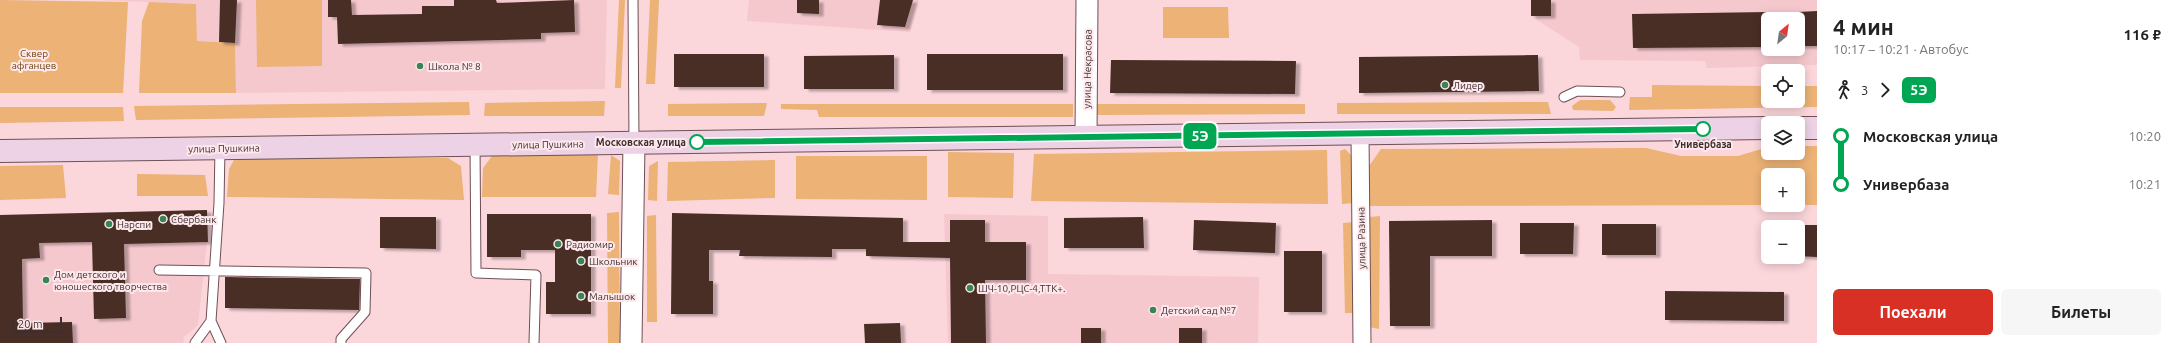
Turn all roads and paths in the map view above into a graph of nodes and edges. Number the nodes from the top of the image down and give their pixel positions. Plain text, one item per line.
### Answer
1 (633, 0) edge
2 (1087, 0) edge
3 (1620, 92) dead end
4 (1564, 98) dead end
5 (1761, 128) edge
6 (1805, 128) edge
7 (1817, 128) edge
8 (1360, 134) junction
9 (1086, 137) junction
10 (634, 143) junction
11 (475, 145) junction
12 (220, 148) junction
13 (0, 151) edge
14 (159, 270) dead end
15 (214, 271) junction
16 (211, 321) junction
17 (195, 343) edge
18 (221, 343) edge
19 (341, 343) edge
20 (534, 343) edge
21 (631, 343) edge
22 (1362, 343) edge

1 - 10 lane
2 - 9 street, улица Некрасова
3 - 4 lane
5 - 8 main road, улица Пушкина
6 - 7 main road
8 - 9 main road, улица Пушкина
8 - 22 street, улица Разина
9 - 10 main road, улица Пушкина
10 - 11 main road, улица Пушкина
10 - 21 street
11 - 12 main road, улица Пушкина
11 - 20 lane
12 - 13 main road, улица Пушкина
12 - 15 lane
14 - 15 lane
15 - 16 lane
15 - 19 lane
16 - 17 lane
16 - 18 lane

